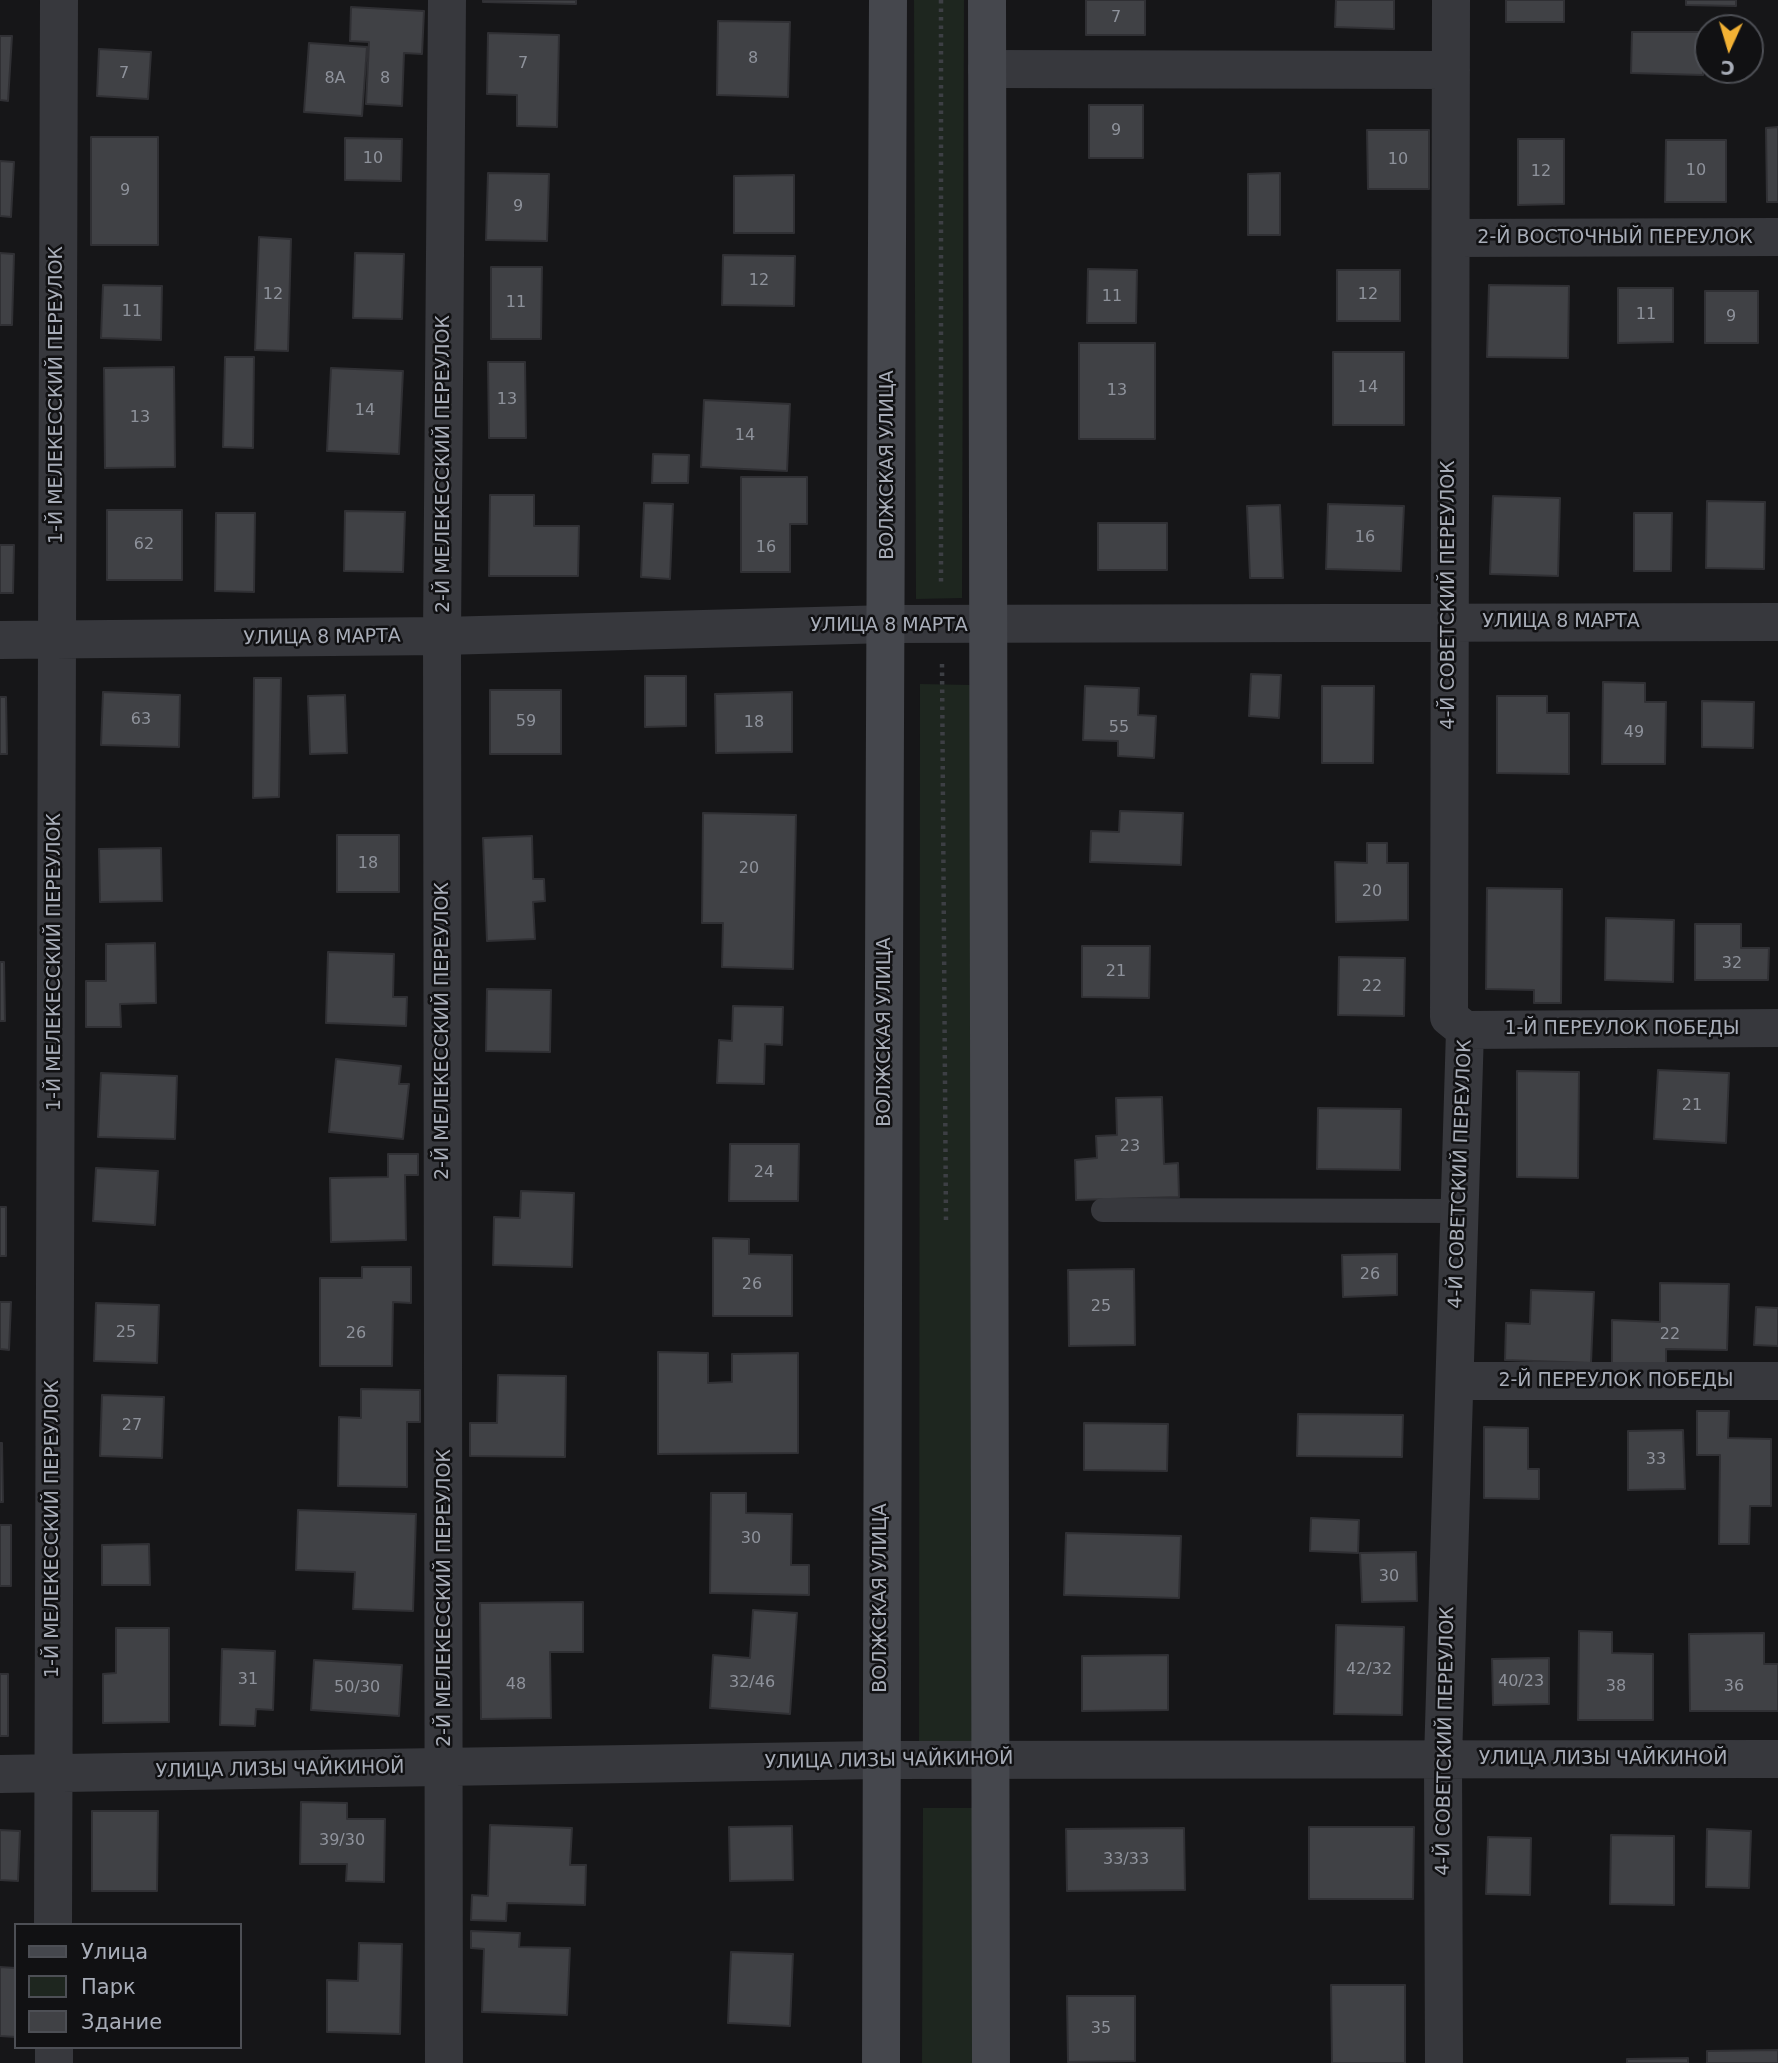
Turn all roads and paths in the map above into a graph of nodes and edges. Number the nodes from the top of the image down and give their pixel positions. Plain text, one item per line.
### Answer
1 (59, 0) edge
2 (447, 0) edge
3 (888, 0) edge
4 (942, 0) edge
5 (987, 0) edge
6 (1451, 0) edge
7 (987, 69) junction
8 (1451, 70) junction
9 (1778, 237) edge
10 (1453, 238) junction
11 (1778, 622) edge
12 (1448, 623) junction
13 (888, 624) junction
14 (942, 625) junction
15 (986, 626) junction
16 (442, 636) junction
17 (0, 640) edge
18 (55, 641) junction
19 (1778, 1028) edge
20 (1465, 1030) junction
21 (1103, 1210) dead end
22 (1458, 1210) junction
23 (946, 1235) dead end
24 (1455, 1381) junction
25 (1778, 1381) edge
26 (1443, 1759) junction
27 (1778, 1759) edge
28 (880, 1760) junction
29 (991, 1760) junction
30 (445, 1767) junction
31 (53, 1773) junction
32 (0, 1774) edge
33 (53, 1923) edge
34 (444, 2063) edge
35 (881, 2063) edge
36 (991, 2063) edge
37 (1444, 2063) edge

1 - 18 street, 1-Й МЕЛЕКЕССКИЙ ПЕРЕУЛОК
2 - 16 street, 2-Й МЕЛЕКЕССКИЙ ПЕРЕУЛОК
3 - 13 main road, ВОЛЖСКАЯ УЛИЦА
4 - 14 path
5 - 7 main road
6 - 8 street, 4-Й СОВЕТСКИЙ ПЕРЕУЛОК
7 - 8 street
7 - 15 main road
8 - 10 street, 4-Й СОВЕТСКИЙ ПЕРЕУЛОК
9 - 10 street, 2-Й ВОСТОЧНЫЙ ПЕРЕУЛОК
10 - 12 street, 4-Й СОВЕТСКИЙ ПЕРЕУЛОК
11 - 12 street, УЛИЦА 8 МАРТА
12 - 15 street, УЛИЦА 8 МАРТА
12 - 20 street, 4-Й СОВЕТСКИЙ ПЕРЕУЛОК
13 - 14 street, УЛИЦА 8 МАРТА
13 - 16 street, УЛИЦА 8 МАРТА
13 - 28 main road, ВОЛЖСКАЯ УЛИЦА
14 - 15 street, УЛИЦА 8 МАРТА
14 - 23 path
15 - 29 main road
16 - 18 street, УЛИЦА 8 МАРТА
16 - 30 street, 2-Й МЕЛЕКЕССКИЙ ПЕРЕУЛОК
17 - 18 street, УЛИЦА 8 МАРТА
18 - 31 street, 1-Й МЕЛЕКЕССКИЙ ПЕРЕУЛОК
19 - 20 street, 1-Й ПЕРЕУЛОК ПОБЕДЫ
20 - 22 street, 4-Й СОВЕТСКИЙ ПЕРЕУЛОК
21 - 22 lane
22 - 24 street, 4-Й СОВЕТСКИЙ ПЕРЕУЛОК
24 - 25 street, 2-Й ПЕРЕУЛОК ПОБЕДЫ
24 - 26 street, 4-Й СОВЕТСКИЙ ПЕРЕУЛОК
26 - 27 street, УЛИЦА ЛИЗЫ ЧАЙКИНОЙ
26 - 29 street, УЛИЦА ЛИЗЫ ЧАЙКИНОЙ
26 - 37 street, 4-Й СОВЕТСКИЙ ПЕРЕУЛОК
28 - 29 street, УЛИЦА ЛИЗЫ ЧАЙКИНОЙ
28 - 30 street, УЛИЦА ЛИЗЫ ЧАЙКИНОЙ
28 - 35 main road, ВОЛЖСКАЯ УЛИЦА
29 - 36 main road
30 - 31 street, УЛИЦА ЛИЗЫ ЧАЙКИНОЙ
30 - 34 street, 2-Й МЕЛЕКЕССКИЙ ПЕРЕУЛОК
31 - 32 street, УЛИЦА ЛИЗЫ ЧАЙКИНОЙ
31 - 33 street, 1-Й МЕЛЕКЕССКИЙ ПЕРЕУЛОК

